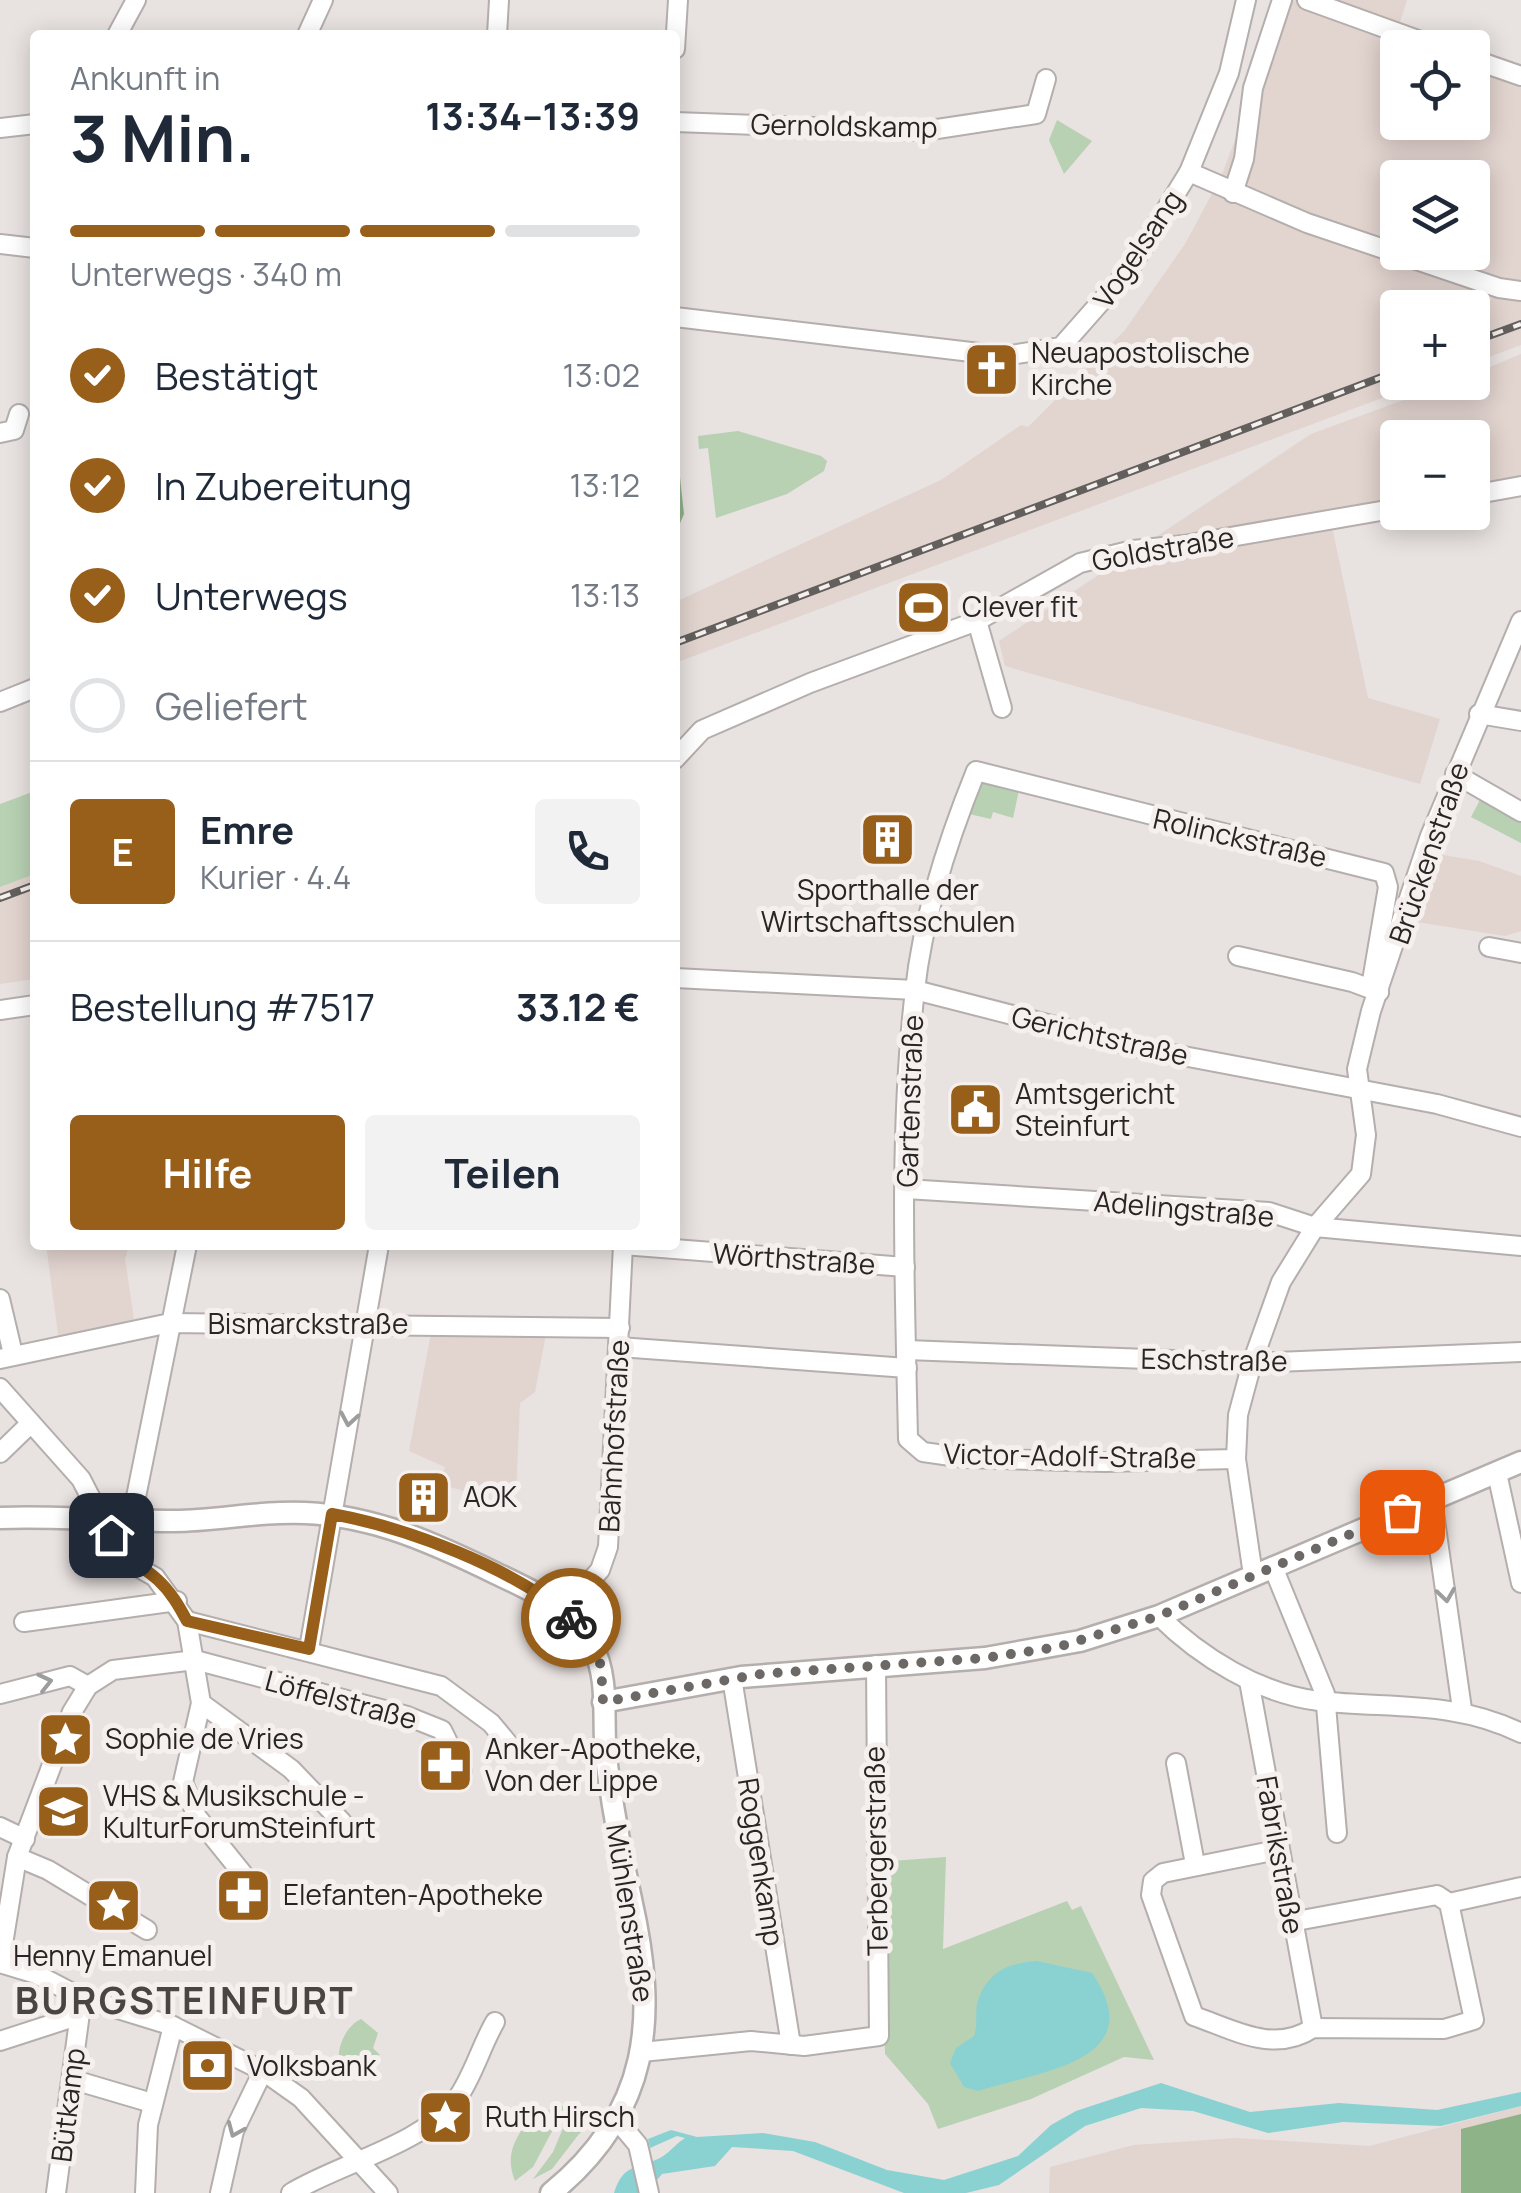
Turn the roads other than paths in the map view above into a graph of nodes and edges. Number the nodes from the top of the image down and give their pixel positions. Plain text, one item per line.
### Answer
1 (136, 0) edge
2 (323, 0) edge
3 (499, 0) edge
4 (678, 0) edge
5 (1246, 0) edge
6 (1282, 0) edge
7 (1307, 0) edge
8 (120, 30) edge
9 (309, 30) edge
10 (497, 30) edge
11 (676, 30) edge
12 (1390, 30) edge
13 (1490, 65) edge
14 (1521, 76) edge
15 (1046, 79) dead end
16 (680, 122) edge
17 (30, 125) edge
18 (0, 128) edge
19 (1189, 172) junction
20 (1233, 193) junction
21 (0, 244) edge
22 (30, 247) edge
23 (1521, 291) edge
24 (680, 318) edge
25 (19, 414) dead end
26 (0, 432) edge
27 (1521, 486) edge
28 (1490, 492) edge
29 (1380, 511) edge
30 (1521, 621) edge
31 (978, 626) junction
32 (30, 690) edge
33 (0, 702) edge
34 (1002, 708) dead end
35 (1479, 714) junction
36 (1521, 721) edge
37 (680, 754) edge
38 (976, 771) joint
39 (1455, 774) junction
40 (1521, 812) edge
41 (1489, 946) dead end
42 (1521, 953) edge
43 (1238, 956) dead end
44 (680, 978) edge
45 (915, 990) junction
46 (1379, 992) junction
47 (30, 1006) edge
48 (0, 1010) edge
49 (1360, 1092) junction
50 (1521, 1126) edge
51 (906, 1189) junction
52 (1315, 1227) junction
53 (1521, 1246) edge
54 (680, 1249) edge
55 (186, 1250) edge
56 (378, 1250) edge
57 (623, 1250) edge
58 (905, 1267) junction
59 (0, 1299) edge
60 (170, 1323) junction
61 (366, 1323) junction
62 (619, 1338) junction
63 (1521, 1352) edge
64 (7, 1357) edge
65 (907, 1359) junction
66 (1252, 1363) junction
67 (0, 1388) edge
68 (31, 1423) junction
69 (908, 1439) joint
70 (0, 1454) edge
71 (1236, 1459) junction
72 (1521, 1462) edge
73 (1497, 1472) junction
74 (136, 1497) dead end
75 (1432, 1499) junction
76 (332, 1514) junction
77 (98, 1517) junction
78 (0, 1518) edge
79 (1263, 1571) junction
80 (1521, 1583) edge
81 (177, 1601) junction
82 (563, 1611) junction
83 (1159, 1616) junction
84 (187, 1621) junction
85 (24, 1622) dead end
86 (309, 1649) junction
87 (194, 1660) junction
88 (876, 1665) junction
89 (732, 1678) junction
90 (1249, 1681) junction
91 (88, 1686) junction
92 (0, 1694) edge
93 (1325, 1701) junction
94 (603, 1702) junction
95 (201, 1703) junction
96 (1462, 1710) junction
97 (1521, 1732) edge
98 (511, 1747) dead end
99 (1176, 1763) dead end
100 (462, 1771) dead end
101 (342, 1822) dead end
102 (0, 1827) edge
103 (1337, 1833) dead end
104 (21, 1848) junction
105 (1277, 1850) junction
106 (1194, 1864) junction
107 (243, 1874) dead end
108 (1521, 1887) edge
109 (1448, 1904) junction
110 (1291, 1922) junction
111 (147, 1930) dead end
112 (0, 1963) edge
113 (80, 2007) junction
114 (494, 2022) dead end
115 (173, 2026) junction
116 (1313, 2028) junction
117 (0, 2041) edge
118 (791, 2045) junction
119 (642, 2052) junction
120 (263, 2071) junction
121 (74, 2080) junction
122 (152, 2103) junction
123 (617, 2120) junction
124 (359, 2163) junction
125 (649, 2192) edge
126 (56, 2193) edge
127 (145, 2193) edge
128 (220, 2193) edge
129 (292, 2193) edge
130 (388, 2193) edge
131 (551, 2193) edge

1 - 8 street
2 - 9 street
3 - 10 street
4 - 11 street
5 - 19 street, Vogelsang
6 - 20 street
7 - 12 street
13 - 14 street
15 - 16 street, Gernoldskamp
17 - 18 street
19 - 20 street
19 - 24 street, Vogelsang
20 - 23 street
21 - 22 street
25 - 26 street
27 - 28 street
29 - 31 street, Goldstraße
30 - 35 street, Brückenstraße
31 - 34 street
31 - 37 street, Goldstraße
32 - 33 street
35 - 36 street
35 - 39 street, Brückenstraße
38 - 45 street, Gartenstraße
38 - 46 street, Rolinckstraße
39 - 40 street
39 - 46 street, Brückenstraße
41 - 42 street
43 - 46 street
44 - 45 street, Gerichtstraße
45 - 49 street, Gerichtstraße
45 - 51 street, Gartenstraße
46 - 49 street, Brückenstraße
47 - 48 street
49 - 50 street, Gerichtstraße
49 - 52 street, Brückenstraße
51 - 52 street, Adelingstraße
51 - 58 street, Gartenstraße
52 - 53 street, Adelingstraße
52 - 66 street, Brückenstraße
54 - 58 street, Wörthstraße
55 - 60 street
56 - 61 street
57 - 62 street, Bahnhofstraße
58 - 65 street, Gartenstraße
59 - 64 street
60 - 61 street, Bismarckstraße
60 - 64 street, Bismarckstraße
60 - 74 street
61 - 62 street, Bismarckstraße
61 -> 76 street
62 - 65 street, Eschstraße
62 - 82 street, Bahnhofstraße
63 - 66 street, Eschstraße
65 - 66 street, Eschstraße
65 - 69 street, Gartenstraße
66 - 71 street, Brückenstraße
67 - 68 street
68 - 70 street
68 - 77 street
69 - 71 street, Victor-Adolf-Straße
71 - 79 street, Brückenstraße
72 - 73 main road
73 - 75 main road
73 - 80 street
75 - 79 main road
75 -> 96 street
76 - 77 main road
76 - 82 main road
76 - 86 street
77 - 78 main road
77 - 81 street
79 - 83 main road
79 - 93 street, Brückenstraße
81 - 84 street
81 - 85 street
82 - 94 main road, Mühlenstraße
83 - 88 main road
83 - 90 street
84 - 86 street
84 - 87 street
86 - 98 street
87 - 91 street
87 - 95 street
87 - 100 street, Löffelstraße
88 - 89 main road
88 - 118 street, Terbergerstraße
89 - 94 main road
89 - 118 street, Roggenkamp
90 - 93 street
90 - 105 street, Fabrikstraße
92 -> 91 street
91 - 104 street
93 - 96 street
93 - 103 street, Brückenstraße
94 - 119 main road, Mühlenstraße
95 - 101 street
95 - 107 street
96 - 97 street
99 - 106 street
102 - 104 street
104 - 111 street
104 - 112 street
105 - 106 street
105 - 110 street, Fabrikstraße
106 - 116 street
108 - 109 street
109 - 110 street
109 - 116 street
110 - 116 street, Fabrikstraße
112 - 113 street
113 - 115 street
113 - 117 street
113 - 121 street, Bütkamp
114 - 124 street
115 - 120 street
115 - 122 street
118 - 119 street
119 - 123 main road, Mühlenstraße
120 - 124 street
120 -> 128 street
121 - 122 street
121 - 126 street, Bütkamp
122 - 127 street
123 - 125 street
123 - 131 main road, Mühlenstraße
124 - 129 street
124 - 130 street

